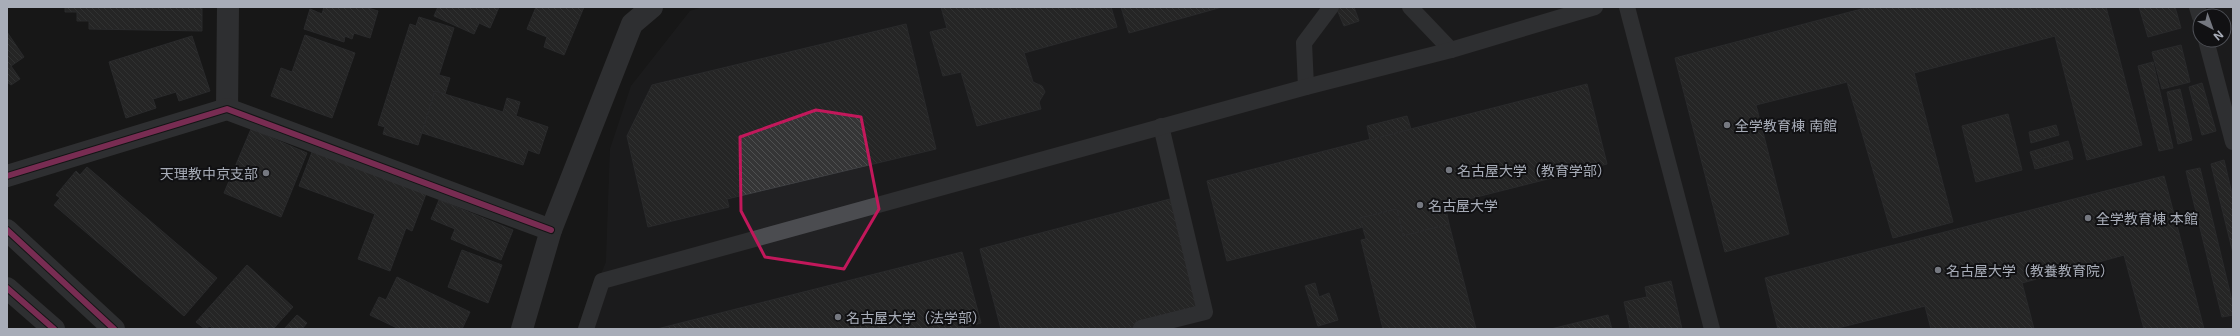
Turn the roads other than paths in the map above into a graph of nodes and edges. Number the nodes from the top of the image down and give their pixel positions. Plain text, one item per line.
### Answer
1 (228, 7) edge
2 (652, 7) edge
3 (1331, 7) edge
4 (1410, 7) edge
5 (1595, 7) edge
6 (1627, 7) edge
7 (635, 16) edge
8 (2208, 48) edge
9 (1451, 50) junction
10 (1306, 86) junction
11 (227, 109) junction
12 (1161, 126) junction
13 (2233, 142) edge
14 (7, 176) edge
15 (7, 230) edge
16 (551, 230) junction
17 (7, 288) edge
18 (1141, 328) dead end
19 (54, 329) edge
20 (114, 329) edge
21 (522, 329) edge
22 (586, 329) edge
23 (1712, 329) edge

1 - 11 street
2 - 7 street
3 - 10 lane
4 - 9 lane
5 - 9 lane
6 - 23 lane
7 - 16 street
8 - 13 lane
9 - 10 lane
10 - 12 lane
11 - 14 street
11 - 16 street
12 - 18 lane
12 - 22 lane
15 - 20 street
16 - 21 street
17 - 19 street

